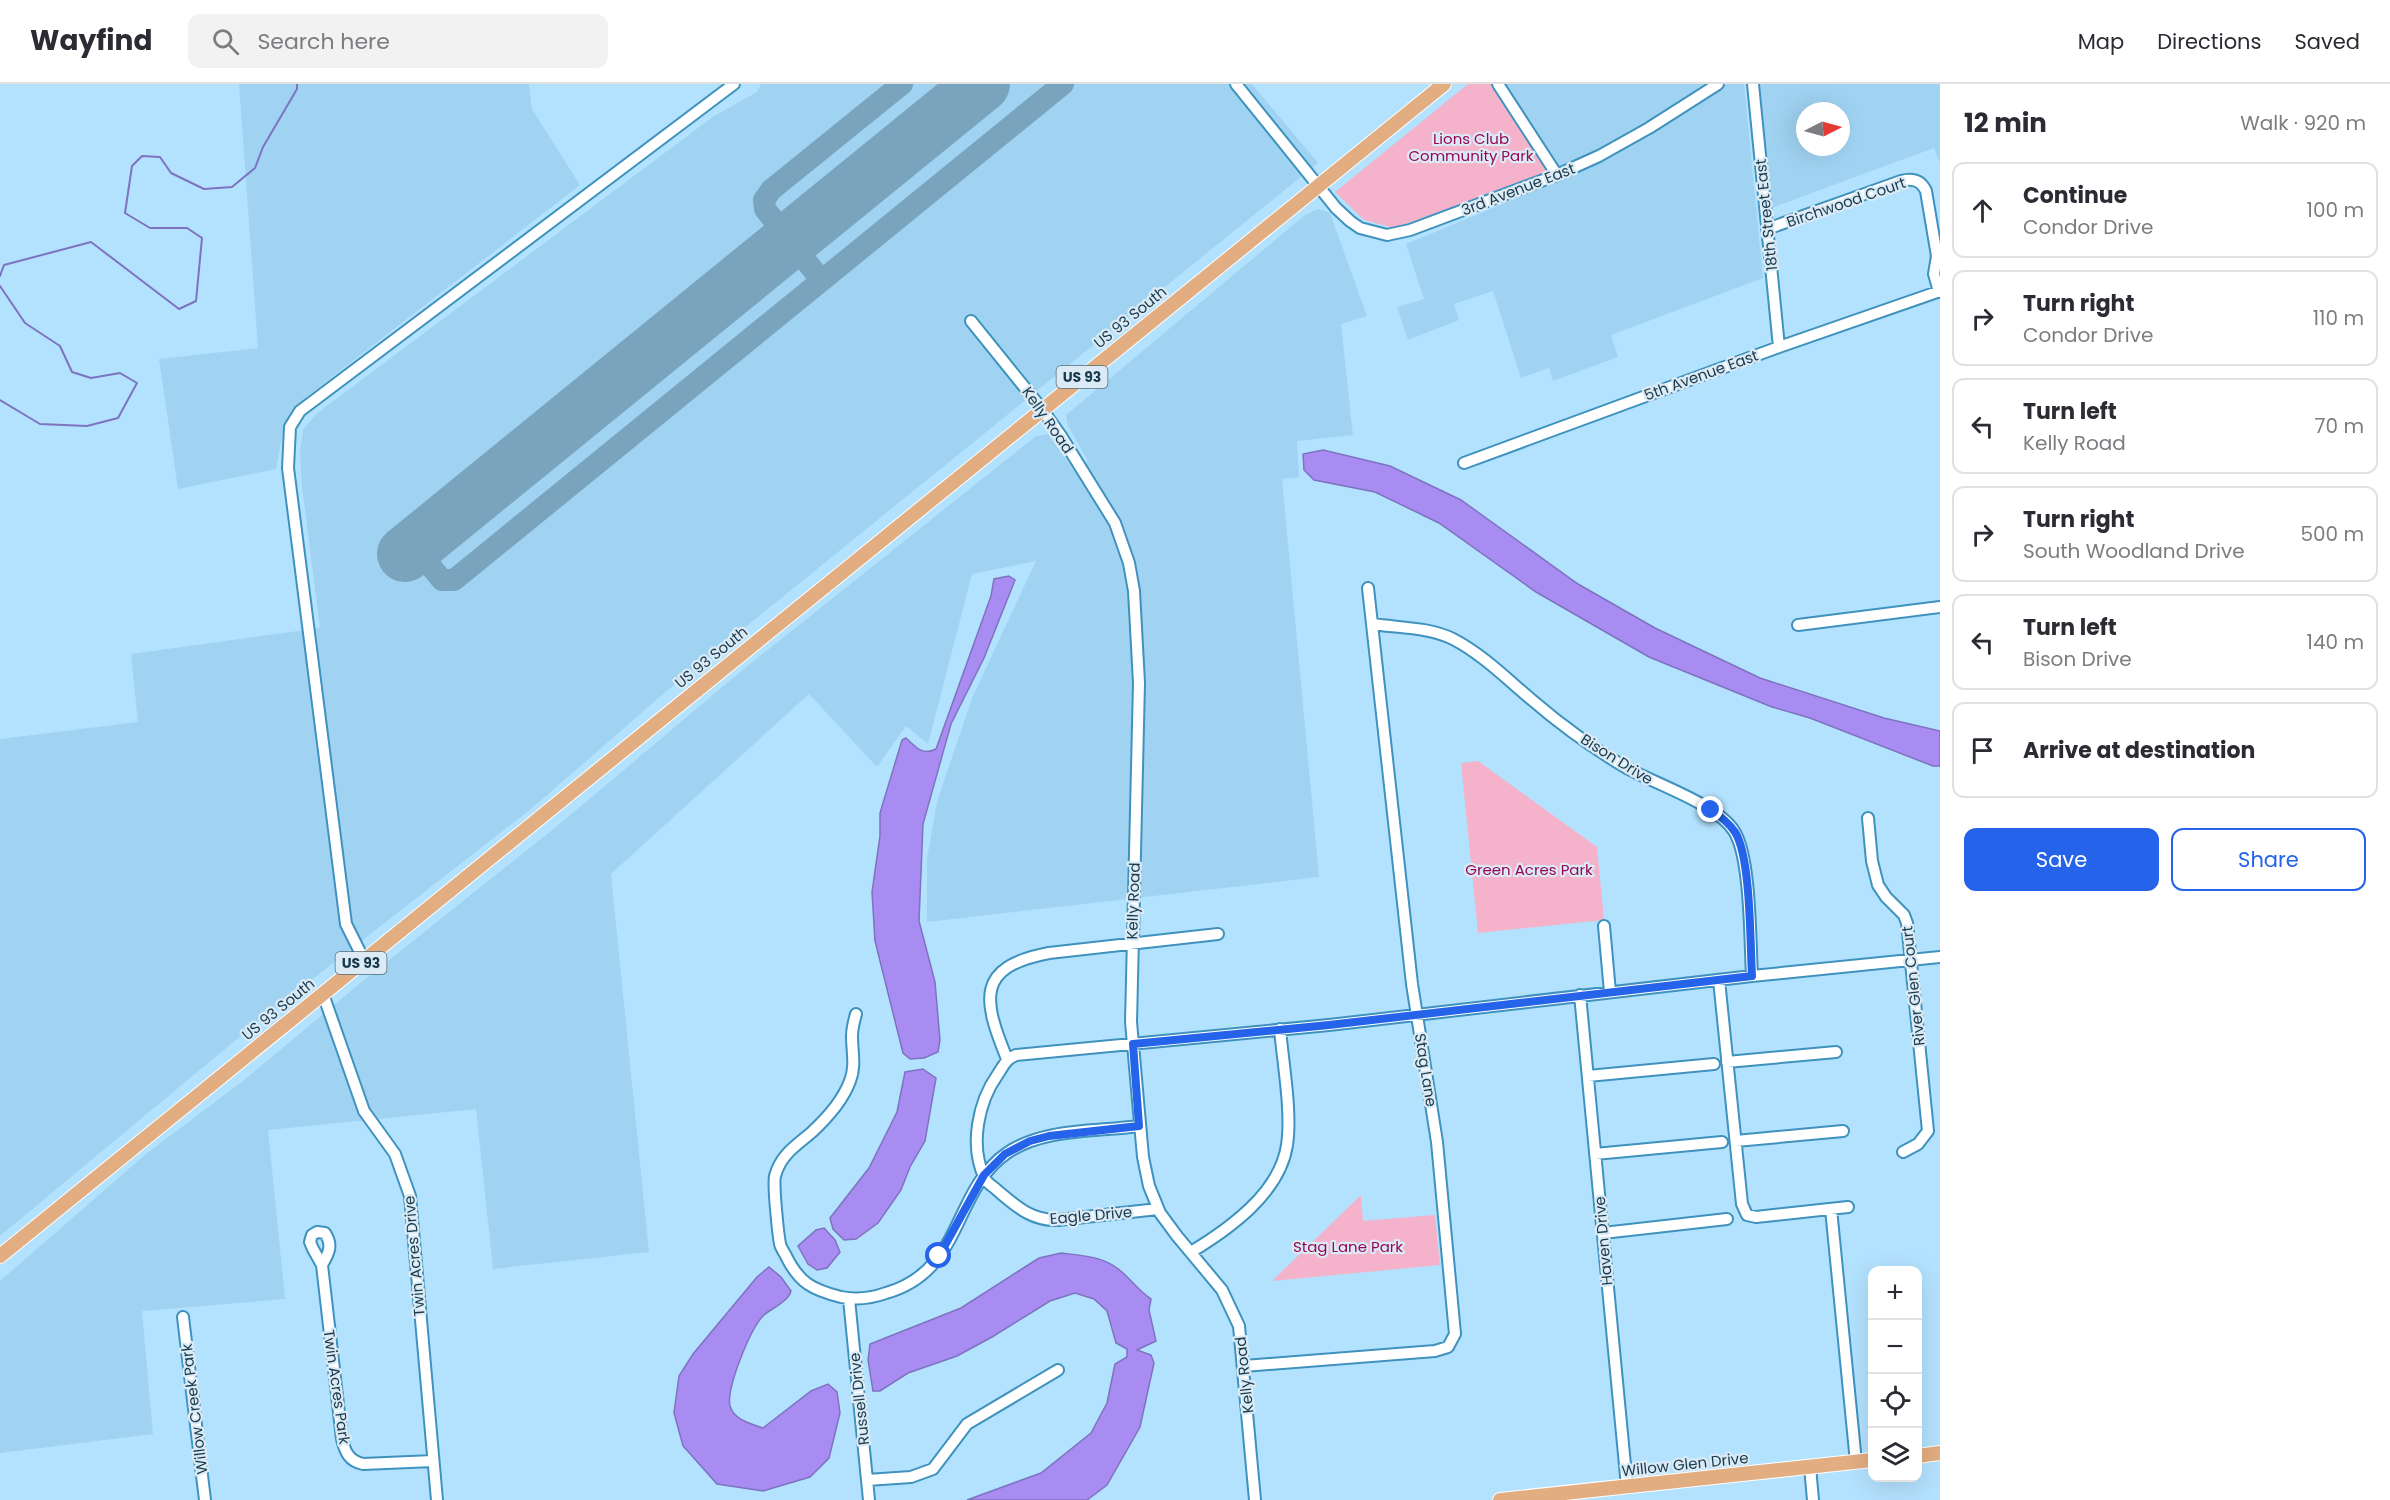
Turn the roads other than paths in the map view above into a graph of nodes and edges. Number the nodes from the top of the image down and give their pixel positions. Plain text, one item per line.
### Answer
1 (734, 84) edge
2 (1236, 84) edge
3 (1444, 84) edge
4 (1498, 84) edge
5 (1718, 84) edge
6 (1753, 84) edge
7 (1557, 175) junction
8 (1319, 185) junction
9 (1767, 229) junction
10 (1939, 292) edge
11 (971, 321) dead end
12 (1779, 347) junction
13 (1042, 409) junction
14 (1464, 463) dead end
15 (1368, 588) dead end
16 (1940, 607) edge
17 (1372, 624) junction
18 (1798, 625) dead end
19 (1868, 818) dead end
20 (1604, 927) dead end
21 (1218, 934) dead end
22 (1132, 944) junction
23 (1940, 957) edge
24 (364, 960) junction
25 (1911, 960) junction
26 (1752, 976) junction
27 (1719, 980) junction
28 (1610, 992) junction
29 (323, 994) junction
30 (1580, 995) junction
31 (856, 1014) dead end
32 (1417, 1014) junction
33 (1280, 1029) junction
34 (1133, 1044) junction
35 (1836, 1052) dead end
36 (1007, 1059) junction
37 (1728, 1062) junction
38 (1714, 1064) dead end
39 (1588, 1076) junction
40 (1139, 1126) junction
41 (1843, 1131) dead end
42 (1736, 1141) junction
43 (1722, 1142) dead end
44 (1904, 1152) dead end
45 (1595, 1154) junction
46 (984, 1175) junction
47 (1848, 1207) dead end
48 (1158, 1209) junction
49 (1831, 1209) junction
50 (1727, 1219) dead end
51 (1603, 1233) junction
52 (1191, 1252) junction
53 (0, 1256) edge
54 (322, 1265) dead end
55 (849, 1299) junction
56 (183, 1317) dead end
57 (1244, 1366) junction
58 (1058, 1370) dead end
59 (1940, 1453) edge
60 (1922, 1455) edge
61 (1868, 1460) edge
62 (433, 1461) junction
63 (1856, 1462) junction
64 (1810, 1467) junction
65 (867, 1480) junction
66 (1627, 1486) junction
67 (205, 1500) edge
68 (437, 1500) edge
69 (869, 1500) edge
70 (1255, 1500) edge
71 (1500, 1500) edge
72 (1813, 1500) edge

1 - 24 street
2 - 8 street, 3rd Avenue East
3 - 8 main road, US 93 South / US 93
4 - 7 street
5 - 7 street, 3rd Avenue East
6 - 9 street, 18th Street East
7 - 8 street, 3rd Avenue East
8 - 13 main road, US 93 South / US 93
9 - 10 street, Birchwood Court
9 - 12 street, 18th Street East
10 - 12 street, 5th Avenue East
11 - 13 street, Kelly Road
12 - 14 street, 5th Avenue East
13 - 22 street, Kelly Road
13 - 24 main road, US 93 South / US 93
15 - 17 street, Stag Lane
16 - 18 street
17 - 26 street, Bison Drive
17 - 32 street, Stag Lane
19 - 25 street, River Glen Court
20 - 28 street
21 - 22 street
22 - 34 street, Kelly Road
22 - 36 street
23 - 25 street
24 - 29 main road, US 93 South / US 93
25 - 26 street
25 - 44 street, River Glen Court
26 - 27 street
27 - 28 street
27 - 37 street
28 - 30 street
29 - 53 main road, US 93 South / US 93
29 - 62 street, Twin Acres Drive
30 - 32 street
30 - 39 street, Haven Drive
31 - 55 street
32 - 33 street
32 - 57 street, Stag Lane
33 - 34 street
33 - 52 street
34 - 36 street
34 - 40 street, Kelly Road
35 - 37 street
36 - 46 street
37 - 42 street
38 - 39 street
39 - 45 street, Haven Drive
40 - 46 street
40 - 48 street, Kelly Road
41 - 42 street
42 - 49 street
43 - 45 street
45 - 51 street, Haven Drive
46 - 48 street, Eagle Drive
46 - 55 street
47 - 49 street
48 - 52 street, Kelly Road
49 - 63 street
50 - 51 street
51 - 66 street, Haven Drive
52 - 57 street, Kelly Road
54 - 62 street, Twin Acres Park
55 - 65 street, Russell Drive
56 - 67 street, Willow Creek Park
57 - 70 street, Kelly Road
58 - 65 street
59 - 60 main road
61 - 63 main road, Willow Glen Drive
62 - 68 street, Twin Acres Drive
63 - 64 main road, Willow Glen Drive
64 - 66 main road, Willow Glen Drive
64 - 72 street
65 - 69 street, Russell Drive
66 - 71 main road, Willow Glen Drive

